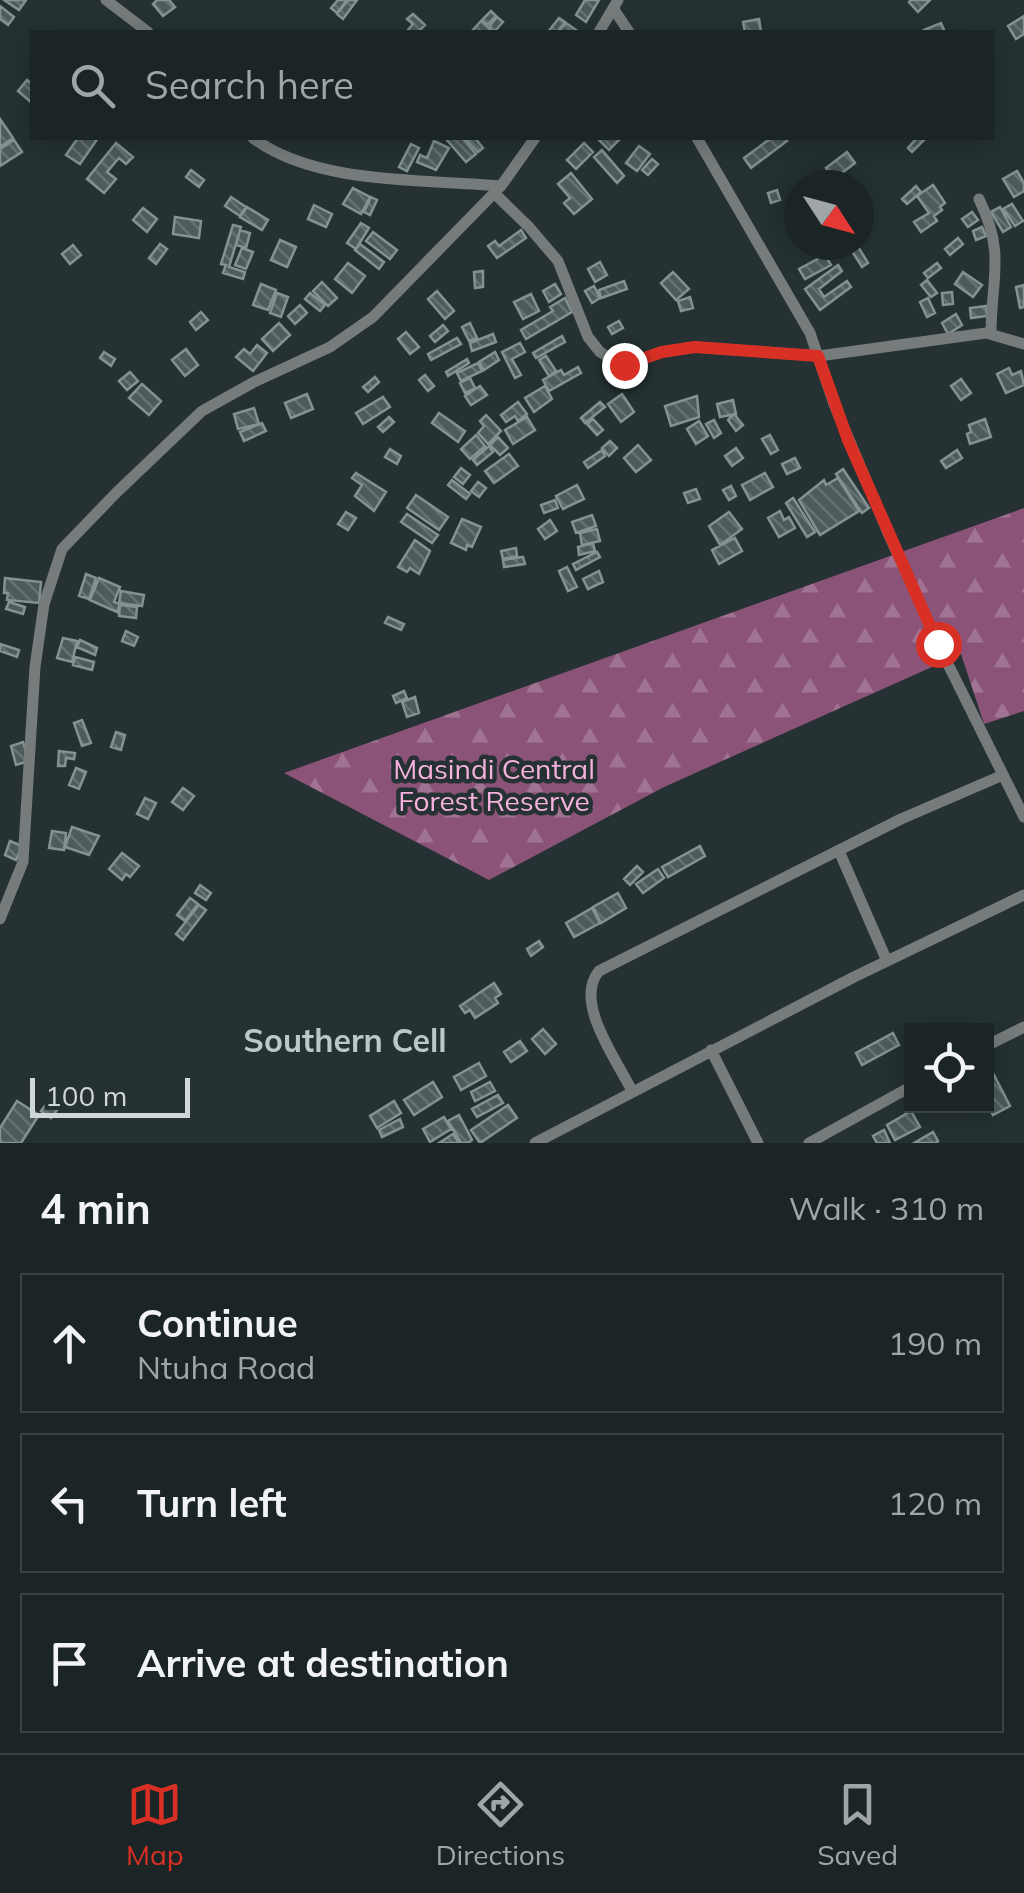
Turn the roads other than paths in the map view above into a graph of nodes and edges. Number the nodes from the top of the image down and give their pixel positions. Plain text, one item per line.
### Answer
1 (106, 0) edge
2 (616, 4) edge
3 (145, 30) edge
4 (600, 30) edge
5 (629, 30) edge
6 (256, 140) edge
7 (534, 140) edge
8 (698, 140) edge
9 (498, 190) junction
10 (979, 199) dead end
11 (992, 334) junction
12 (1024, 344) edge
13 (818, 356) junction
14 (1003, 775) junction
15 (1024, 817) edge
16 (838, 851) junction
17 (1024, 895) edge
18 (0, 919) edge
19 (887, 961) junction
20 (1024, 1027) edge
21 (994, 1042) edge
22 (711, 1050) junction
23 (904, 1090) edge
24 (632, 1092) junction
25 (535, 1143) edge
26 (758, 1143) edge
27 (810, 1143) edge

1 - 3 street
2 - 4 street
2 - 5 street
6 - 9 street
7 - 9 street
8 - 13 street
9 - 13 street
9 - 18 street
10 - 11 street
11 - 12 street
11 - 13 street
13 - 14 street
14 - 15 street
14 - 16 street
16 - 19 street
16 - 24 street
17 - 19 street
19 - 22 street
20 - 21 street
22 - 24 street
22 - 26 street
23 - 27 street
24 - 25 street

